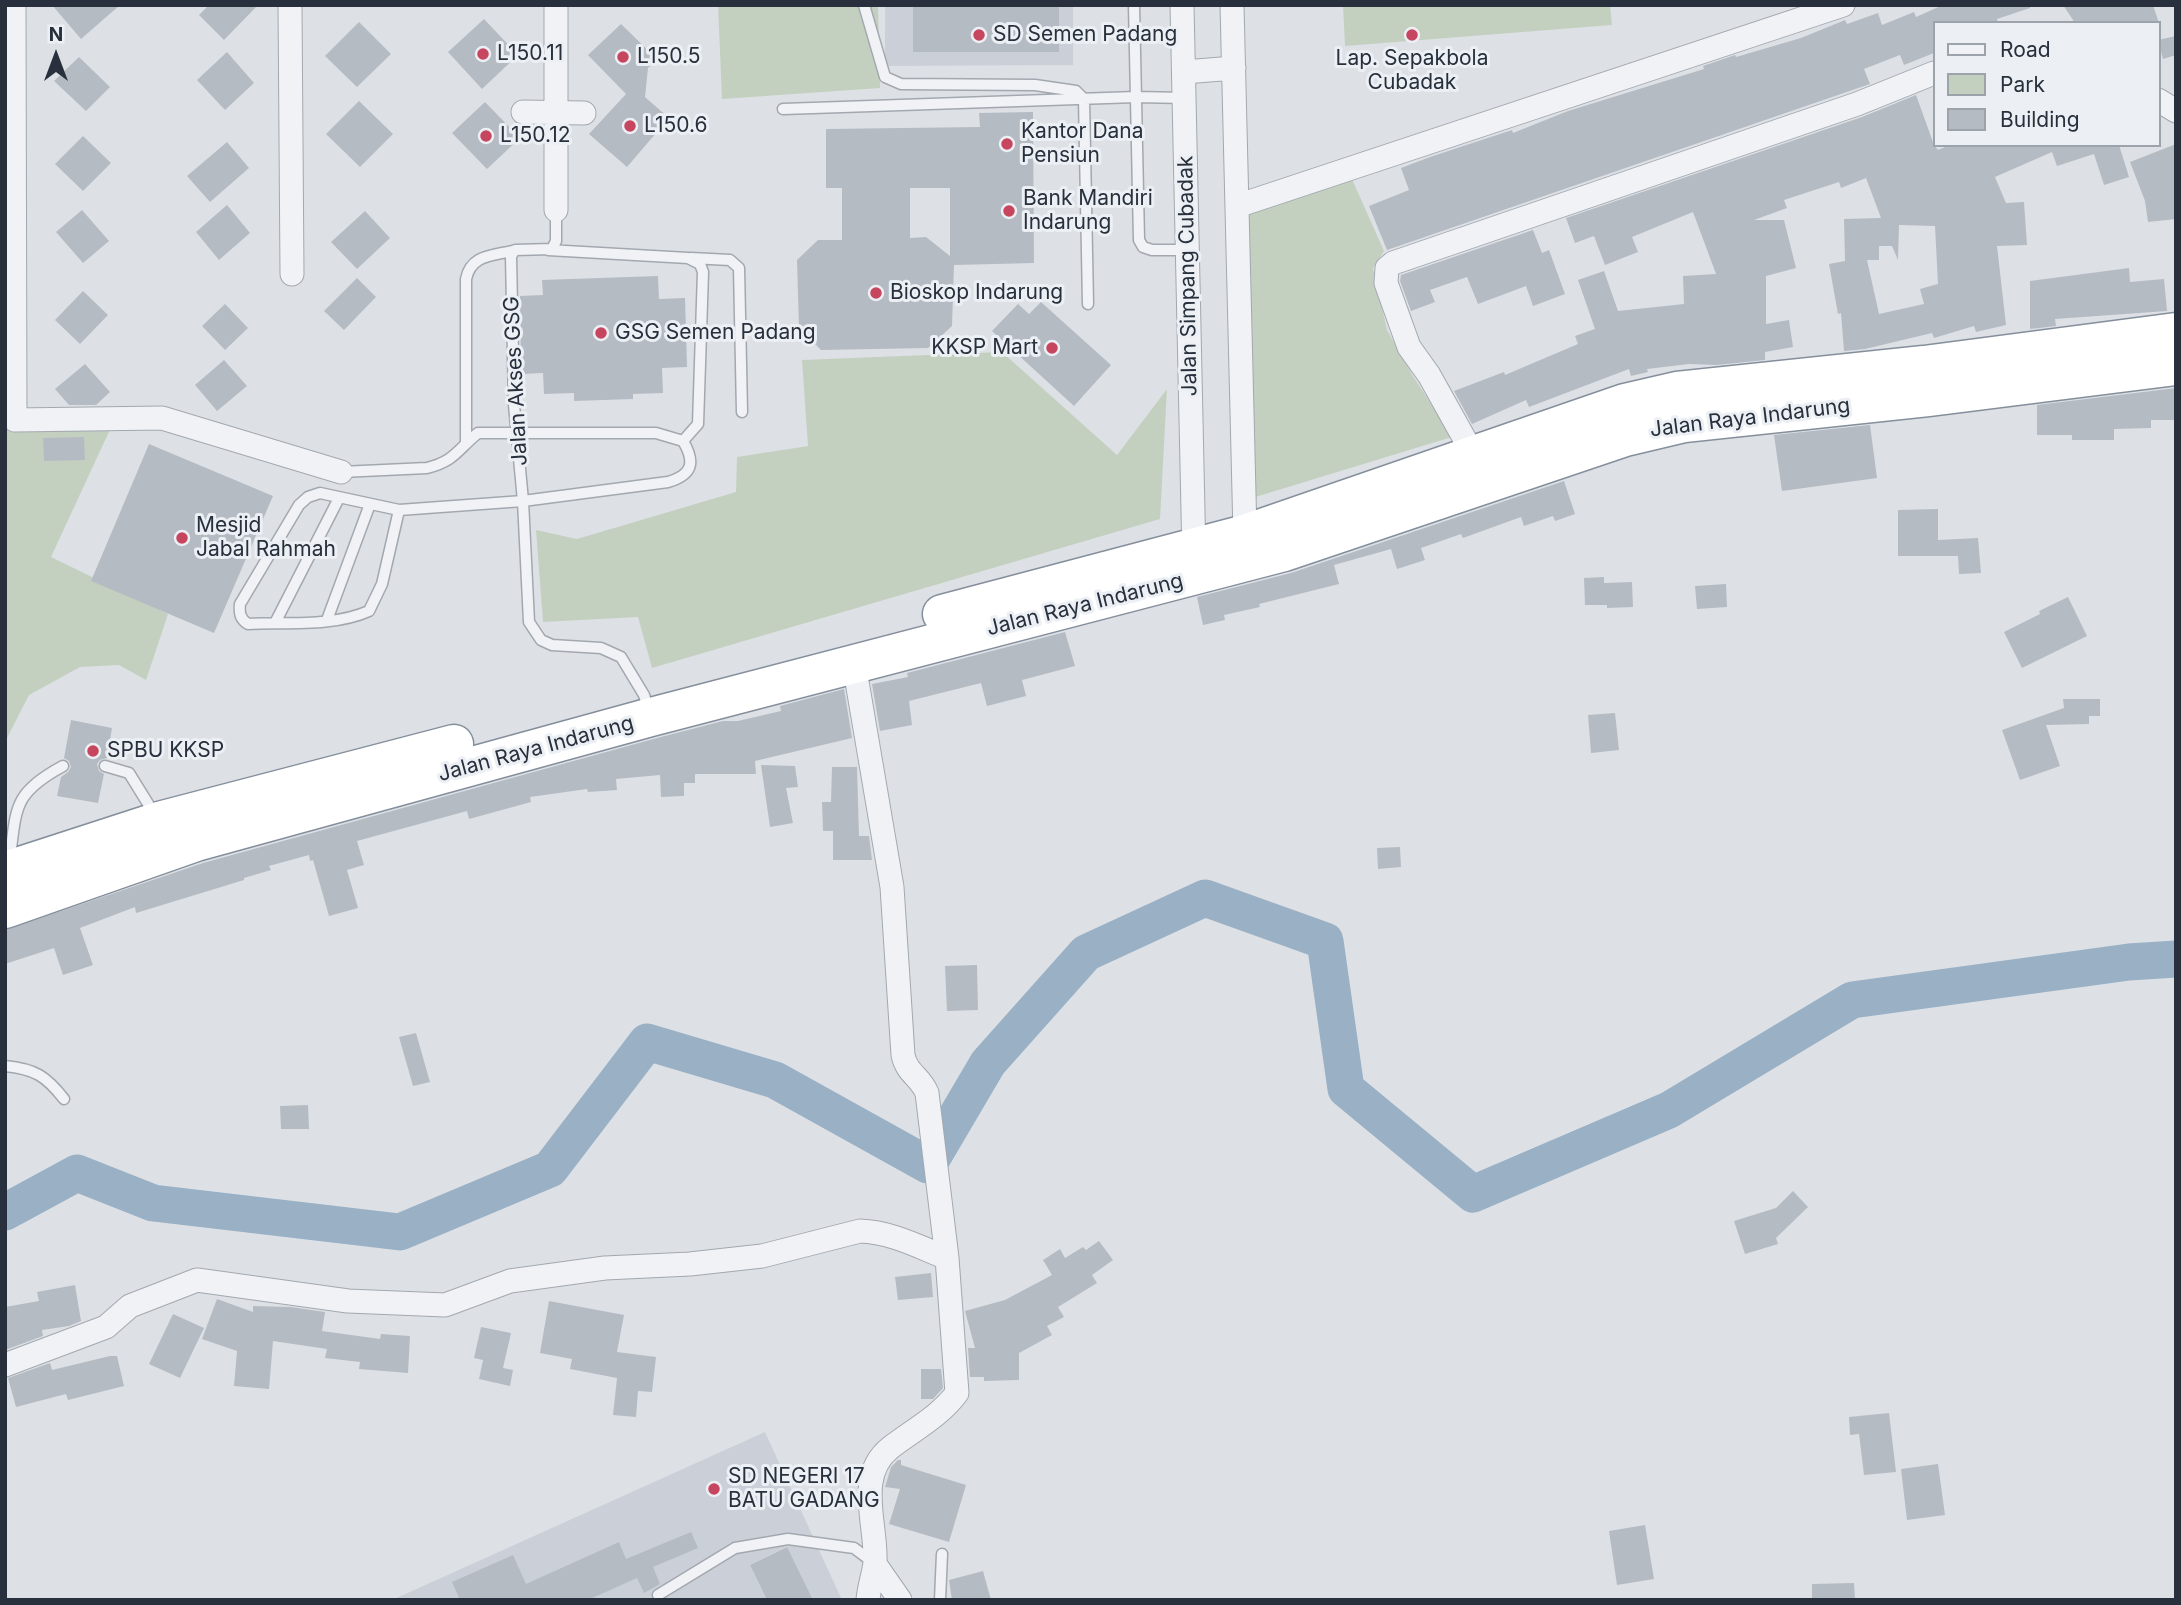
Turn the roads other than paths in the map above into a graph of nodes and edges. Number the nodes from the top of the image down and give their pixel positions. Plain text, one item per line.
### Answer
1 (14, 5) edge
2 (290, 5) edge
3 (556, 5) edge
4 (864, 5) edge
5 (1133, 5) edge
6 (1182, 5) edge
7 (1232, 5) edge
8 (1843, 5) edge
9 (1234, 68) junction
10 (1184, 72) junction
11 (1932, 74) edge
12 (1136, 97) junction
13 (1185, 98) junction
14 (1084, 99) junction
15 (2160, 101) edge
16 (782, 109) dead end
17 (2176, 111) edge
18 (523, 112) dead end
19 (557, 113) junction
20 (584, 113) dead end
21 (1237, 206) junction
22 (556, 210) joint
23 (548, 250) junction
24 (1187, 250) junction
25 (512, 251) junction
26 (688, 258) junction
27 (292, 274) dead end
28 (1088, 304) dead end
29 (2176, 332) edge
30 (2176, 366) edge
31 (1926, 381) junction
32 (742, 412) dead end
33 (517, 432) junction
34 (1465, 439) junction
35 (683, 441) junction
36 (466, 443) junction
37 (341, 472) joint
38 (339, 498) junction
39 (523, 501) junction
40 (370, 504) junction
41 (399, 510) junction
42 (1239, 550) junction
43 (1194, 562) junction
44 (327, 620) junction
45 (275, 623) junction
46 (854, 664) junction
47 (647, 706) junction
48 (63, 766) dead end
49 (105, 766) dead end
50 (159, 821) junction
51 (7, 889) edge
52 (5, 1066) edge
53 (64, 1099) dead end
54 (947, 1258) junction
55 (5, 1365) edge
56 (942, 1554) dead end
57 (875, 1564) junction
58 (659, 1595) dead end
59 (868, 1600) edge
60 (900, 1600) edge
61 (940, 1600) edge

1 - 37 street
2 - 27 street
3 - 19 street
4 - 14 lane
5 - 12 lane
6 - 10 street, Jalan Simpang Cubadak
7 - 9 street
8 - 21 street
9 - 10 street
9 - 21 street
10 - 13 street, Jalan Simpang Cubadak
11 - 34 street
12 - 13 lane
12 - 14 lane
12 - 24 lane
13 - 24 street, Jalan Simpang Cubadak
14 - 16 lane
14 - 28 lane
15 - 17 street
18 - 19 street
19 - 20 street
19 - 22 street
21 - 42 street
22 - 23 lane
23 - 25 lane
23 - 26 lane
24 - 43 street, Jalan Simpang Cubadak
25 - 33 lane, Jalan Akses GSG
25 - 36 lane
26 - 32 lane
26 - 35 lane
29 - 31 highway, Jalan Raya Indarung
30 - 31 highway, Jalan Raya Indarung
31 - 34 highway, Jalan Raya Indarung
31 - 42 highway, Jalan Raya Indarung
33 - 35 lane
33 - 36 lane
33 - 39 lane, Jalan Akses GSG
34 - 42 highway, Jalan Raya Indarung
35 - 39 lane
36 - 37 lane
38 - 40 lane
38 - 45 lane
38 - 45 lane
39 - 41 lane
39 - 47 lane, Jalan Akses GSG
40 - 41 lane
40 - 44 lane
41 - 44 lane
42 - 43 highway, Jalan Raya Indarung
43 - 46 highway, Jalan Raya Indarung
43 - 47 highway, Jalan Raya Indarung
44 - 45 lane
46 - 47 highway, Jalan Raya Indarung
46 - 54 street
47 - 50 highway, Jalan Raya Indarung
47 - 51 highway, Jalan Raya Indarung
48 - 51 lane
49 - 50 lane
50 - 51 highway, Jalan Raya Indarung
52 - 53 lane
54 - 55 street
54 - 57 street
56 - 61 lane
57 - 58 lane
57 - 59 street
57 - 60 street

